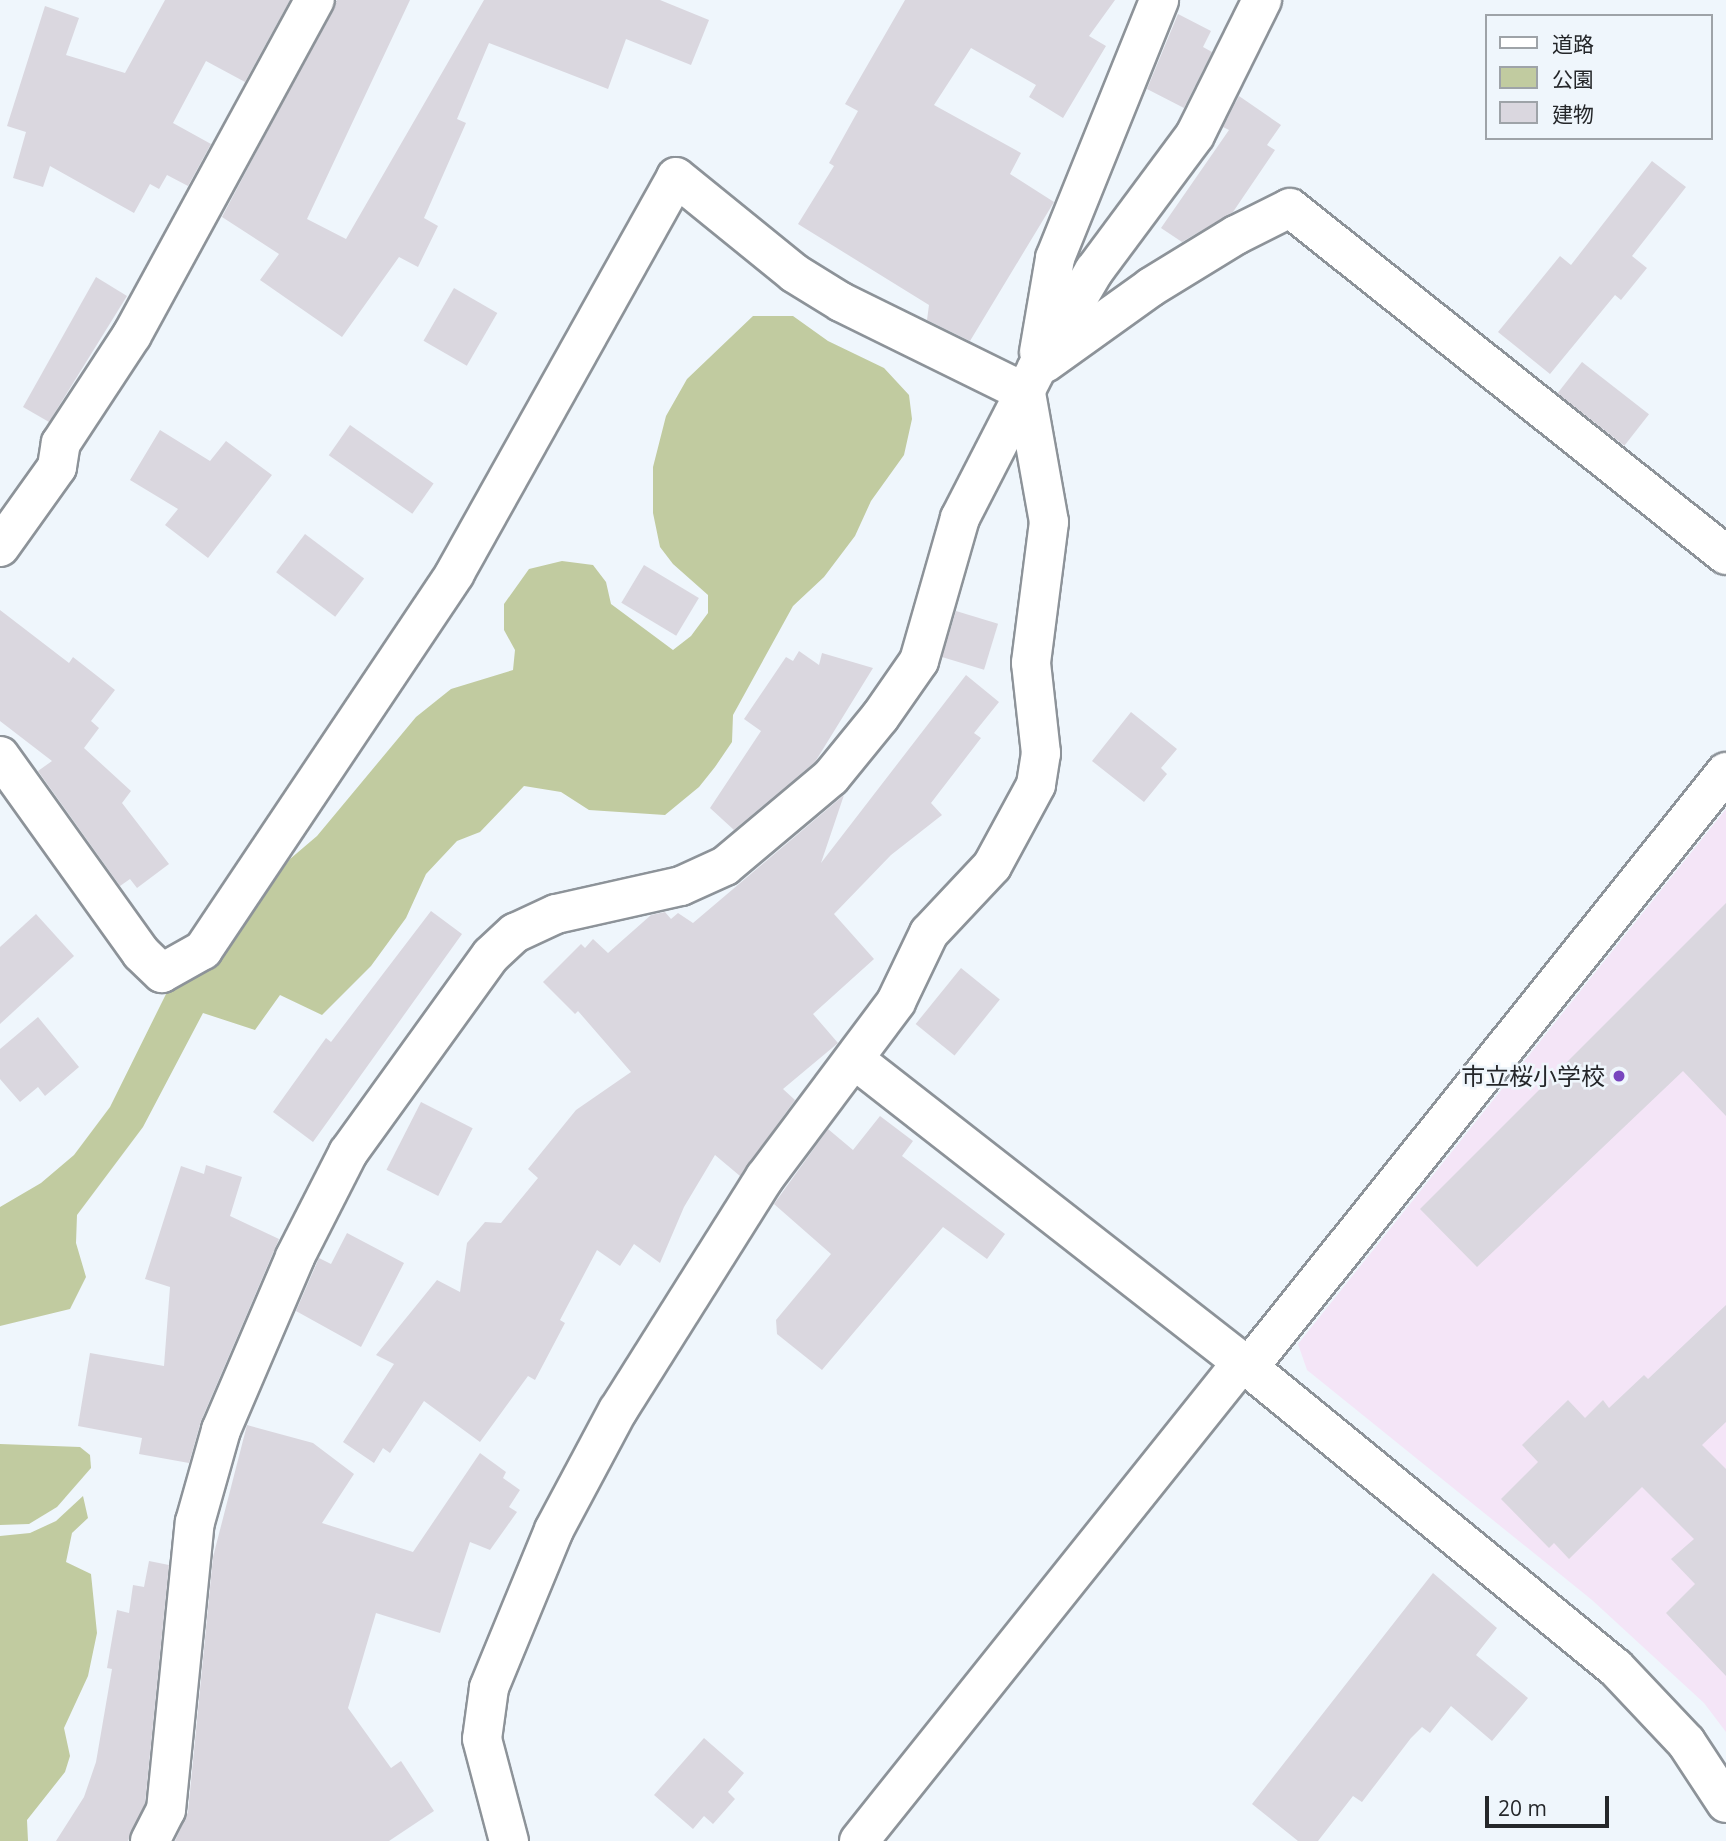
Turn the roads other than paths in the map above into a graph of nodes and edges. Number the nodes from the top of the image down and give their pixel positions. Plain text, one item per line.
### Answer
1 (315, 0) edge
2 (1159, 0) edge
3 (1262, 0) edge
4 (1032, 381) junction
5 (0, 547) edge
6 (1726, 555) edge
7 (0, 756) edge
8 (1726, 772) edge
9 (855, 1060) junction
10 (1245, 1365) junction
11 (1726, 1803) edge
12 (151, 1840) edge
13 (509, 1841) edge
14 (859, 1841) edge

1 - 5 street
2 - 4 street
3 - 4 street
4 - 6 street
4 - 7 street
4 - 9 street
4 - 12 street
8 - 10 street
9 - 10 street
9 - 13 street
10 - 11 street
10 - 14 street

